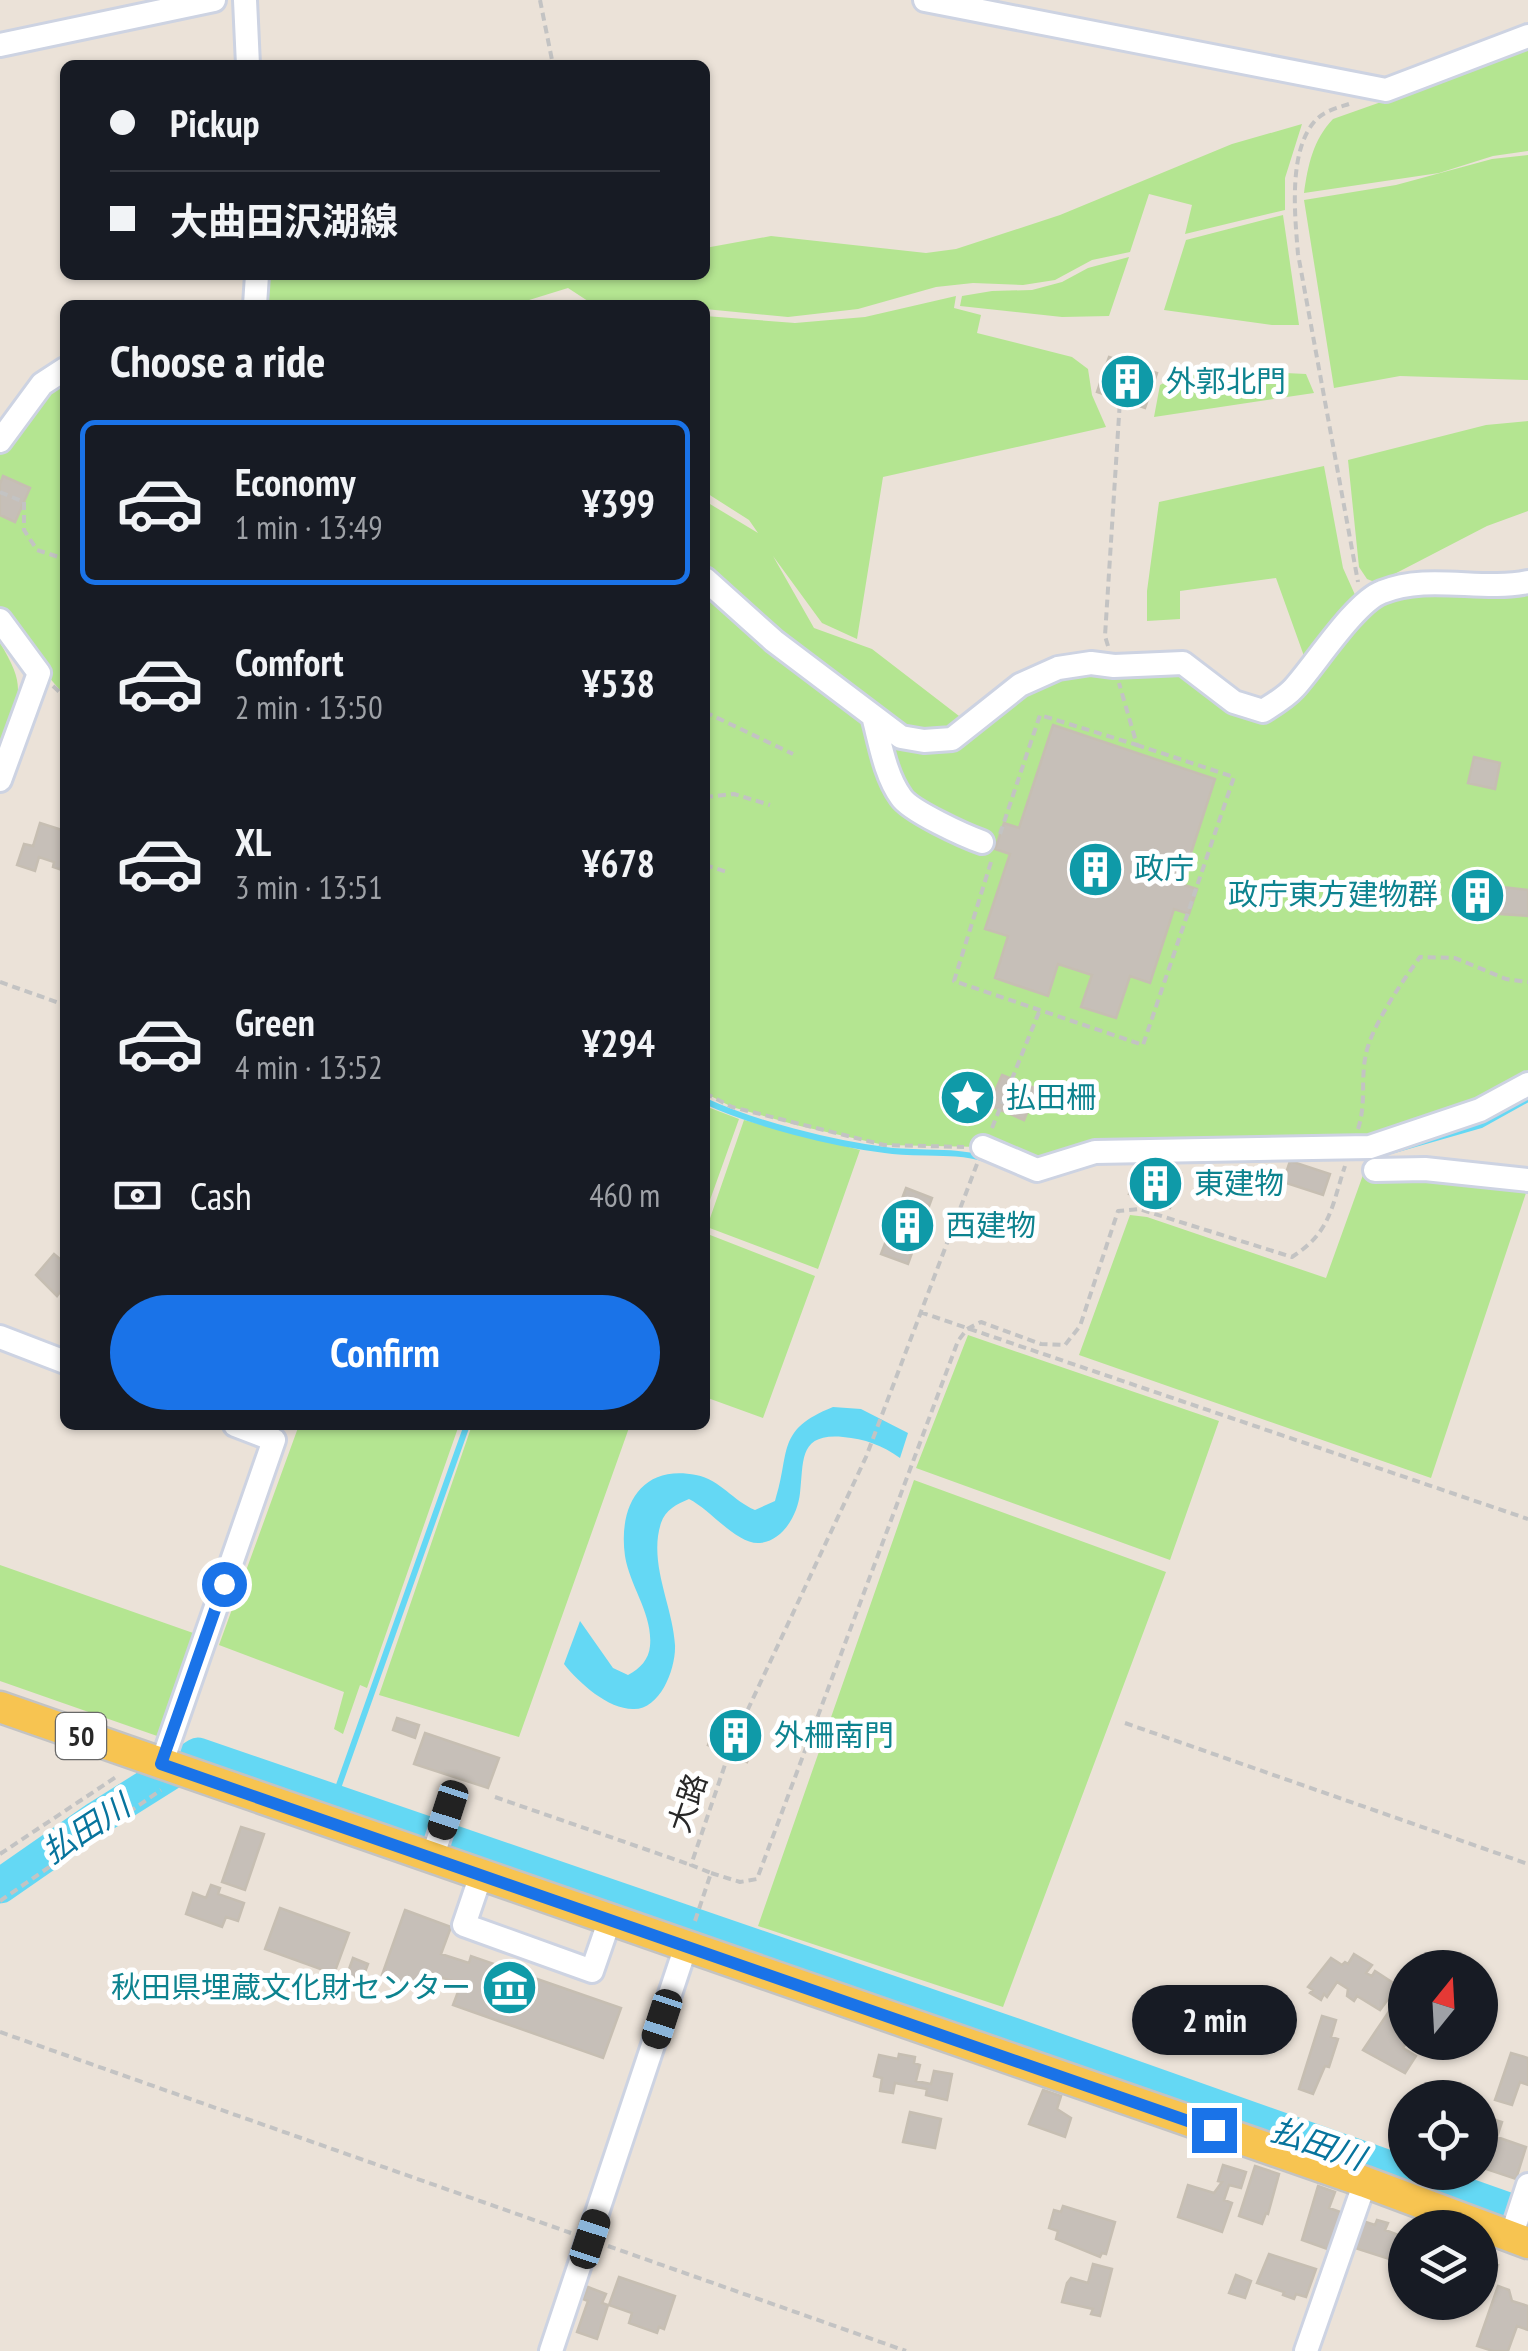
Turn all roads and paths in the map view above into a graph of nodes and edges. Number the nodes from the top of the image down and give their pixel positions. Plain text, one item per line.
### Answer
1 (214, 0) edge
2 (244, 0) edge
3 (540, 0) edge
4 (926, 0) edge
5 (1528, 36) edge
6 (0, 45) edge
7 (248, 60) edge
8 (552, 60) edge
9 (1386, 90) junction
10 (60, 372) edge
11 (1120, 400) dead end
12 (0, 441) edge
13 (0, 492) edge
14 (60, 557) edge
15 (1528, 582) edge
16 (710, 583) edge
17 (1370, 601) junction
18 (0, 620) edge
19 (1114, 666) junction
20 (710, 714) edge
21 (873, 716) junction
22 (1137, 745) junction
23 (793, 754) dead end
24 (0, 780) edge
25 (710, 796) edge
26 (770, 805) dead end
27 (992, 843) junction
28 (710, 867) edge
29 (727, 872) dead end
30 (0, 982) edge
31 (1528, 982) edge
32 (60, 1003) edge
33 (1040, 1011) junction
34 (1528, 1084) edge
35 (710, 1096) edge
36 (1351, 1147) junction
37 (984, 1148) junction
38 (1374, 1170) dead end
39 (1343, 1171) dead end
40 (1528, 1180) edge
41 (920, 1312) junction
42 (967, 1329) junction
43 (0, 1337) edge
44 (60, 1360) edge
45 (248, 1430) edge
46 (1528, 1519) edge
47 (0, 1707) edge
48 (742, 1722) dead end
49 (1124, 1723) dead end
50 (130, 1754) junction
51 (729, 1754) dead end
52 (173, 1769) junction
53 (495, 1797) dead end
54 (448, 1810) dead end
55 (0, 1854) edge
56 (432, 1858) junction
57 (1528, 1864) edge
58 (691, 1865) junction
59 (711, 1873) junction
60 (481, 1875) junction
61 (0, 1900) edge
62 (698, 1912) dead end
63 (610, 1920) junction
64 (686, 1946) junction
65 (0, 2032) edge
66 (1365, 2182) junction
67 (1527, 2188) edge
68 (590, 2239) junction
69 (1517, 2239) edge
70 (550, 2351) edge
71 (906, 2351) edge
72 (1306, 2351) edge

1 - 6 street
2 - 7 street
3 - 8 path
4 - 9 street
5 - 9 street
9 - 17 path
10 - 12 street
11 - 19 path
13 - 14 path
15 - 17 street
16 - 21 street
17 - 19 street
18 - 24 street
19 - 21 street
19 - 22 path
20 - 23 path
21 - 27 street
22 - 27 path
22 - 33 path
25 - 26 path
27 - 33 path
28 - 29 path
30 - 32 path
31 - 36 path
33 - 37 path
34 - 36 street
35 - 37 path
36 - 37 street
37 - 41 path
38 - 40 street
39 - 42 path
41 - 42 path
41 - 48 path
42 - 46 path
42 - 59 path
43 - 44 street
45 - 52 street
47 - 50 main road, 50
49 - 57 path
50 - 52 main road, 50
50 - 55 path
51 - 58 path, 大路
52 - 56 main road, 50
52 - 61 path
53 - 58 path
54 - 56 street
56 - 60 main road, 50
58 - 59 path, 大路
59 - 62 path, 大路
60 - 63 main road, 50
60 - 63 street
63 - 64 main road, 50
64 - 66 main road, 50
64 - 68 street
65 - 68 path
66 - 69 main road, 50
66 - 72 street
67 - 69 street
68 - 70 street
68 - 71 path

